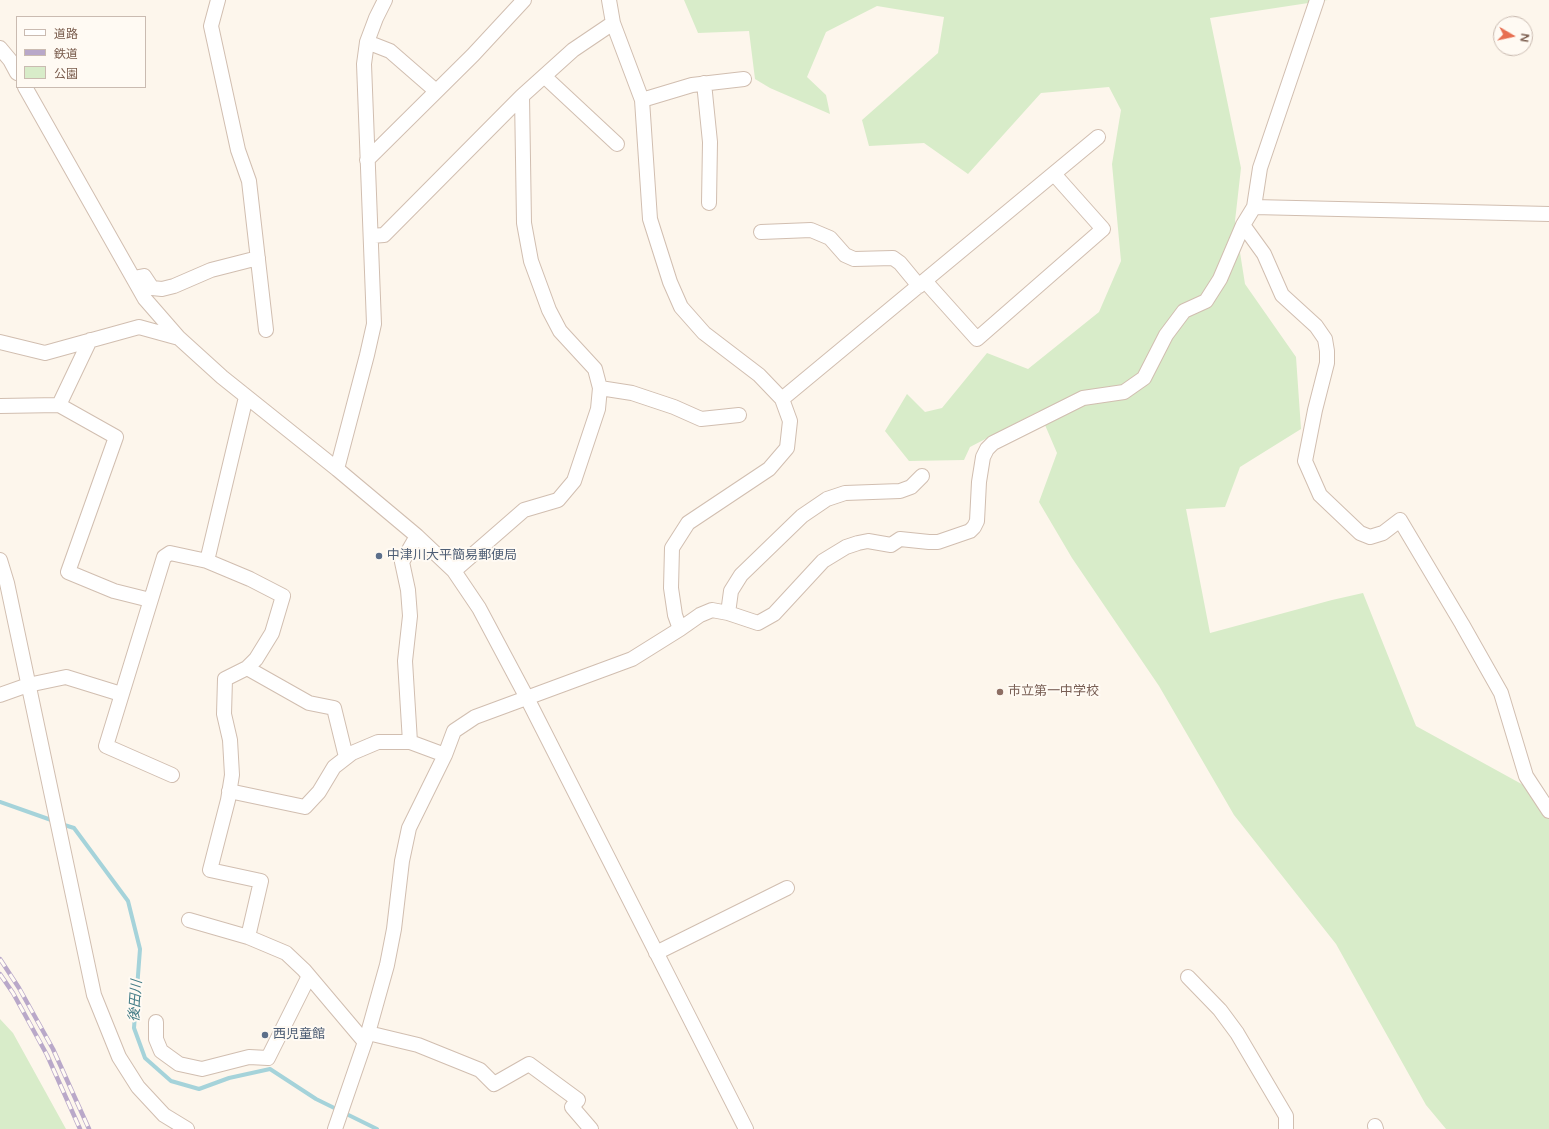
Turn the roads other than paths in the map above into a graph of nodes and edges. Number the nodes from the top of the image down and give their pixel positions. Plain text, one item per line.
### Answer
1 (218, 0) edge
2 (385, 0) edge
3 (524, 0) edge
4 (609, 0) edge
5 (1317, 0) edge
6 (613, 23) junction
7 (367, 42) junction
8 (0, 48) edge
9 (16, 71) edge
10 (544, 76) junction
11 (744, 80) dead end
12 (704, 83) junction
13 (26, 88) edge
14 (436, 91) junction
15 (522, 96) junction
16 (642, 100) junction
17 (1098, 137) dead end
18 (617, 144) dead end
19 (367, 160) junction
20 (1054, 174) junction
21 (709, 203) dead end
22 (1254, 207) junction
23 (1549, 214) edge
24 (1243, 225) junction
25 (761, 232) dead end
26 (370, 236) junction
27 (258, 258) junction
28 (134, 278) junction
29 (922, 283) junction
30 (266, 330) dead end
31 (179, 338) junction
32 (90, 340) junction
33 (0, 342) edge
34 (600, 388) junction
35 (246, 397) junction
36 (782, 399) junction
37 (59, 405) junction
38 (0, 406) edge
39 (739, 415) dead end
40 (337, 469) junction
41 (922, 476) dead end
42 (417, 536) junction
43 (0, 560) edge
44 (207, 561) junction
45 (454, 571) junction
46 (150, 600) junction
47 (728, 613) junction
48 (680, 629) junction
49 (247, 668) junction
50 (28, 685) junction
51 (122, 694) junction
52 (0, 695) edge
53 (527, 698) junction
54 (410, 742) junction
55 (445, 755) junction
56 (346, 757) junction
57 (172, 775) dead end
58 (229, 792) junction
59 (1549, 811) edge
60 (787, 888) dead end
61 (189, 920) dead end
62 (248, 937) junction
63 (656, 953) junction
64 (309, 976) junction
65 (1188, 977) dead end
66 (156, 1022) dead end
67 (366, 1037) junction
68 (337, 1124) edge
69 (187, 1129) edge
70 (591, 1129) edge
71 (746, 1129) edge
72 (1286, 1129) edge

1 - 27 street
2 - 7 street
3 - 14 street
4 - 6 street
5 - 22 street
6 - 10 street
6 - 16 street
7 - 14 street
7 - 19 street
8 - 9 street
10 - 15 street
10 - 18 street
11 - 12 street
12 - 16 street
12 - 21 street
13 - 28 street
14 - 19 street
15 - 26 street
15 - 34 street
16 - 36 street
17 - 20 street
19 - 26 street
20 - 29 street
20 - 29 street
22 - 23 street
22 - 24 street
24 - 47 street
24 - 59 street
25 - 29 street
26 - 40 street
27 - 28 street
27 - 30 street
28 - 31 street
29 - 36 street
31 - 32 street
31 - 35 street
32 - 33 street
32 - 37 street
34 - 39 street
34 - 45 street
35 - 40 street
35 - 44 street
36 - 48 street
37 - 38 street
37 - 46 street
40 - 42 street
41 - 47 street
42 - 45 street
42 - 54 street
43 - 50 street
44 - 46 street
44 - 49 street
45 - 53 street
46 - 51 street
47 - 48 street
48 - 53 street
49 - 56 street
49 - 58 street
50 - 51 street
50 - 52 street
50 - 69 street
51 - 57 street
53 - 55 street
53 - 63 street
54 - 55 street
54 - 56 street
55 - 67 street
56 - 58 street
58 - 62 street
60 - 63 street
61 - 62 street
62 - 64 street
63 - 71 street
64 - 66 street
64 - 67 street
65 - 72 street
67 - 68 street
67 - 70 street

